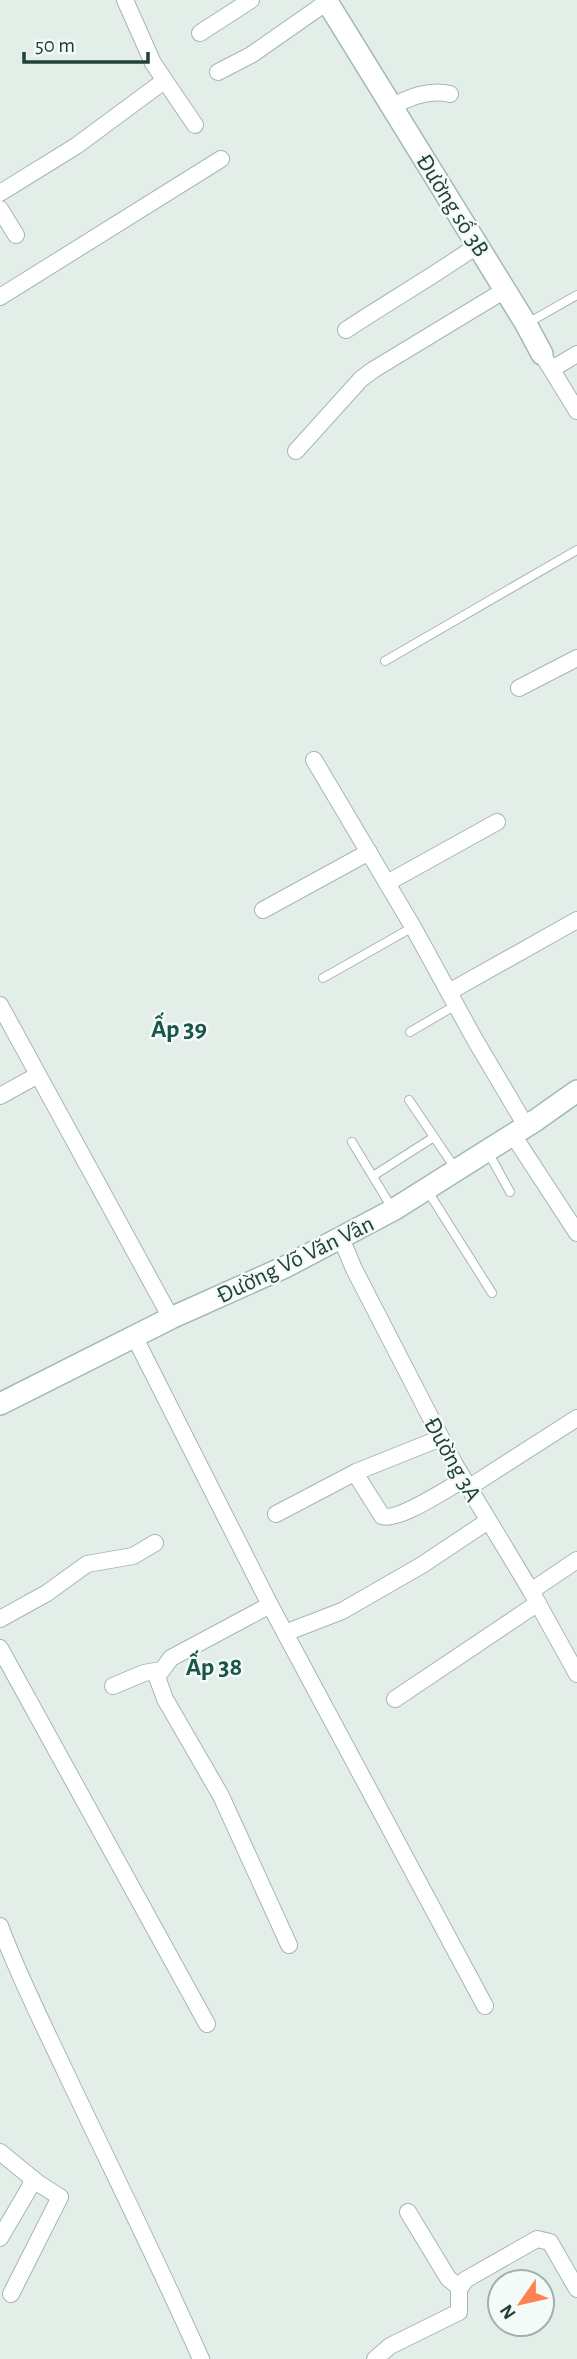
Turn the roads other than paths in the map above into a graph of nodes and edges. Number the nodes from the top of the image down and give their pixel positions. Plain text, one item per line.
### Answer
1 (125, 0) edge
2 (251, 0) edge
3 (326, 1) edge
4 (200, 33) dead end
5 (218, 72) dead end
6 (164, 81) junction
7 (450, 94) dead end
8 (392, 106) junction
9 (195, 125) dead end
10 (221, 159) dead end
11 (0, 193) edge
12 (0, 209) edge
13 (16, 235) dead end
14 (478, 245) junction
15 (505, 290) junction
16 (577, 295) edge
17 (0, 297) edge
18 (526, 324) junction
19 (346, 330) dead end
20 (577, 354) edge
21 (546, 362) junction
22 (577, 411) edge
23 (296, 452) dead end
24 (577, 550) edge
25 (577, 658) edge
26 (384, 661) dead end
27 (519, 688) dead end
28 (314, 760) dead end
29 (497, 822) dead end
30 (369, 852) junction
31 (387, 883) junction
32 (263, 910) dead end
33 (577, 920) edge
34 (414, 927) junction
35 (323, 978) dead end
36 (452, 999) junction
37 (0, 1005) edge
38 (410, 1032) dead end
39 (38, 1075) junction
40 (577, 1091) edge
41 (0, 1096) edge
42 (409, 1100) dead end
43 (519, 1130) junction
44 (434, 1138) junction
45 (352, 1142) dead end
46 (487, 1151) junction
47 (456, 1171) junction
48 (373, 1176) junction
49 (427, 1190) junction
50 (510, 1192) dead end
51 (393, 1210) junction
52 (577, 1233) edge
53 (341, 1238) junction
54 (492, 1293) dead end
55 (171, 1318) junction
56 (134, 1336) junction
57 (0, 1404) edge
58 (577, 1418) edge
59 (441, 1438) junction
60 (355, 1473) junction
61 (466, 1484) junction
62 (276, 1514) dead end
63 (488, 1521) junction
64 (155, 1543) dead end
65 (577, 1560) edge
66 (535, 1597) junction
67 (270, 1605) junction
68 (0, 1619) edge
69 (285, 1633) junction
70 (0, 1648) edge
71 (160, 1670) junction
72 (577, 1674) edge
73 (113, 1686) dead end
74 (395, 1699) dead end
75 (0, 1926) edge
76 (289, 1945) dead end
77 (485, 2006) dead end
78 (207, 2024) dead end
79 (0, 2152) edge
80 (32, 2179) junction
81 (408, 2212) dead end
82 (0, 2238) edge
83 (461, 2285) junction
84 (577, 2289) edge
85 (10, 2294) dead end
86 (201, 2359) edge
87 (375, 2359) edge

1 - 6 street
2 - 4 street
3 - 5 street
3 - 8 street, Đường số 3B
6 - 9 street
6 - 11 street
7 - 8 street
8 - 14 street, Đường số 3B
10 - 17 street
12 - 13 street
14 - 15 street, Đường số 3B
14 - 19 street
15 - 18 street, Đường số 3B
15 - 23 street
16 - 18 lane
18 - 21 street, Đường số 3B
20 - 21 street
21 - 22 street, Đường số 3B
24 - 26 lane
25 - 27 street
28 - 30 street
29 - 31 street
30 - 31 street
30 - 32 street
31 - 34 street
33 - 36 street
34 - 35 lane
34 - 36 street
36 - 38 lane
36 - 43 street
37 - 39 street
39 - 41 street
39 - 55 street
40 - 43 street, Đường Võ Văn Vân
42 - 44 lane
43 - 46 street, Đường Võ Văn Vân
43 - 52 street
44 - 47 lane
44 - 48 lane
45 - 48 lane
46 - 47 street, Đường Võ Văn Vân
46 - 50 lane
47 - 49 street, Đường Võ Văn Vân
48 - 51 lane
49 - 51 street, Đường Võ Văn Vân
49 - 54 lane
51 - 53 street, Đường Võ Văn Vân
53 - 55 street, Đường Võ Văn Vân
53 - 59 street, Đường 3A
55 - 56 street, Đường Võ Văn Vân
56 - 57 street, Đường Võ Văn Vân
56 - 67 street
58 - 61 street
59 - 60 street
59 - 61 street, Đường 3A
60 - 61 street
60 - 62 street
61 - 63 street, Đường 3A
63 - 66 street, Đường 3A
63 - 69 street
64 - 68 street
65 - 66 street
66 - 72 street, Đường 3A
66 - 74 street
67 - 69 street
67 - 71 street
69 - 77 street
70 - 78 street
71 - 73 street
71 - 76 street
75 - 86 street
79 - 80 street
80 - 82 street
80 - 85 street
81 - 83 street
83 - 84 street
83 - 87 street

